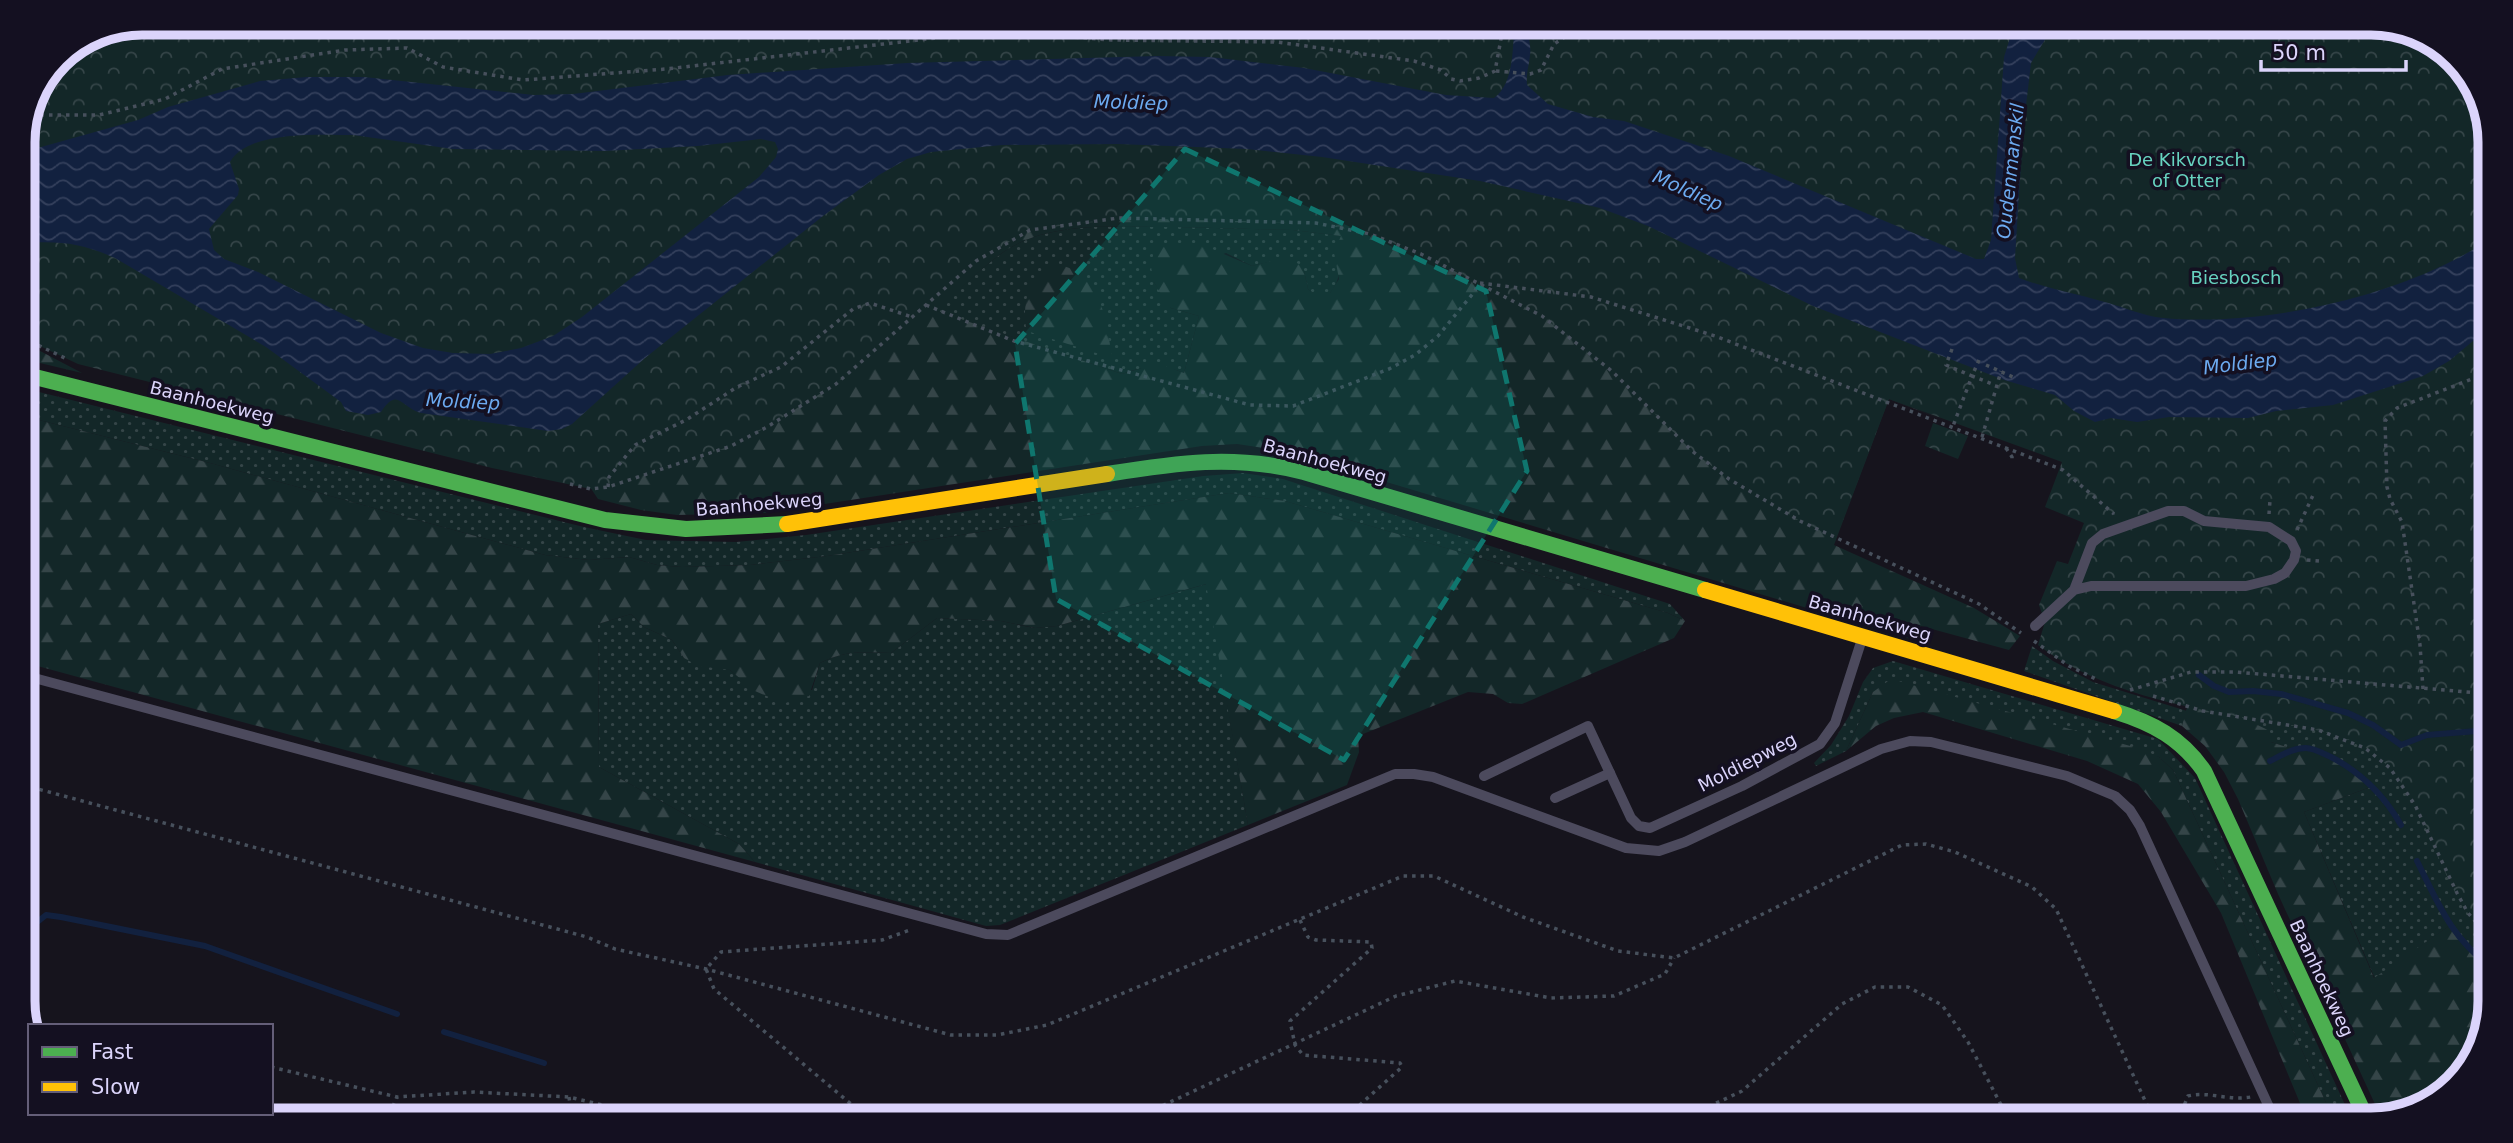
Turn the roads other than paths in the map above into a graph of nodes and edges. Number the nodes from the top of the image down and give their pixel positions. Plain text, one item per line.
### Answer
1 (35, 377) edge
2 (2074, 590) junction
3 (2035, 626) dead end
4 (1863, 636) junction
5 (35, 678) edge
6 (1610, 773) junction
7 (1484, 776) dead end
8 (1555, 798) dead end
9 (2269, 1108) edge
10 (2361, 1108) edge

1 - 4 street, Baanhoekweg
2 - 2 lane
2 - 3 lane
4 - 6 lane, Moldiepweg
4 - 10 street, Baanhoekweg
5 - 9 lane
6 - 7 lane, Moldiepweg
6 - 8 lane

